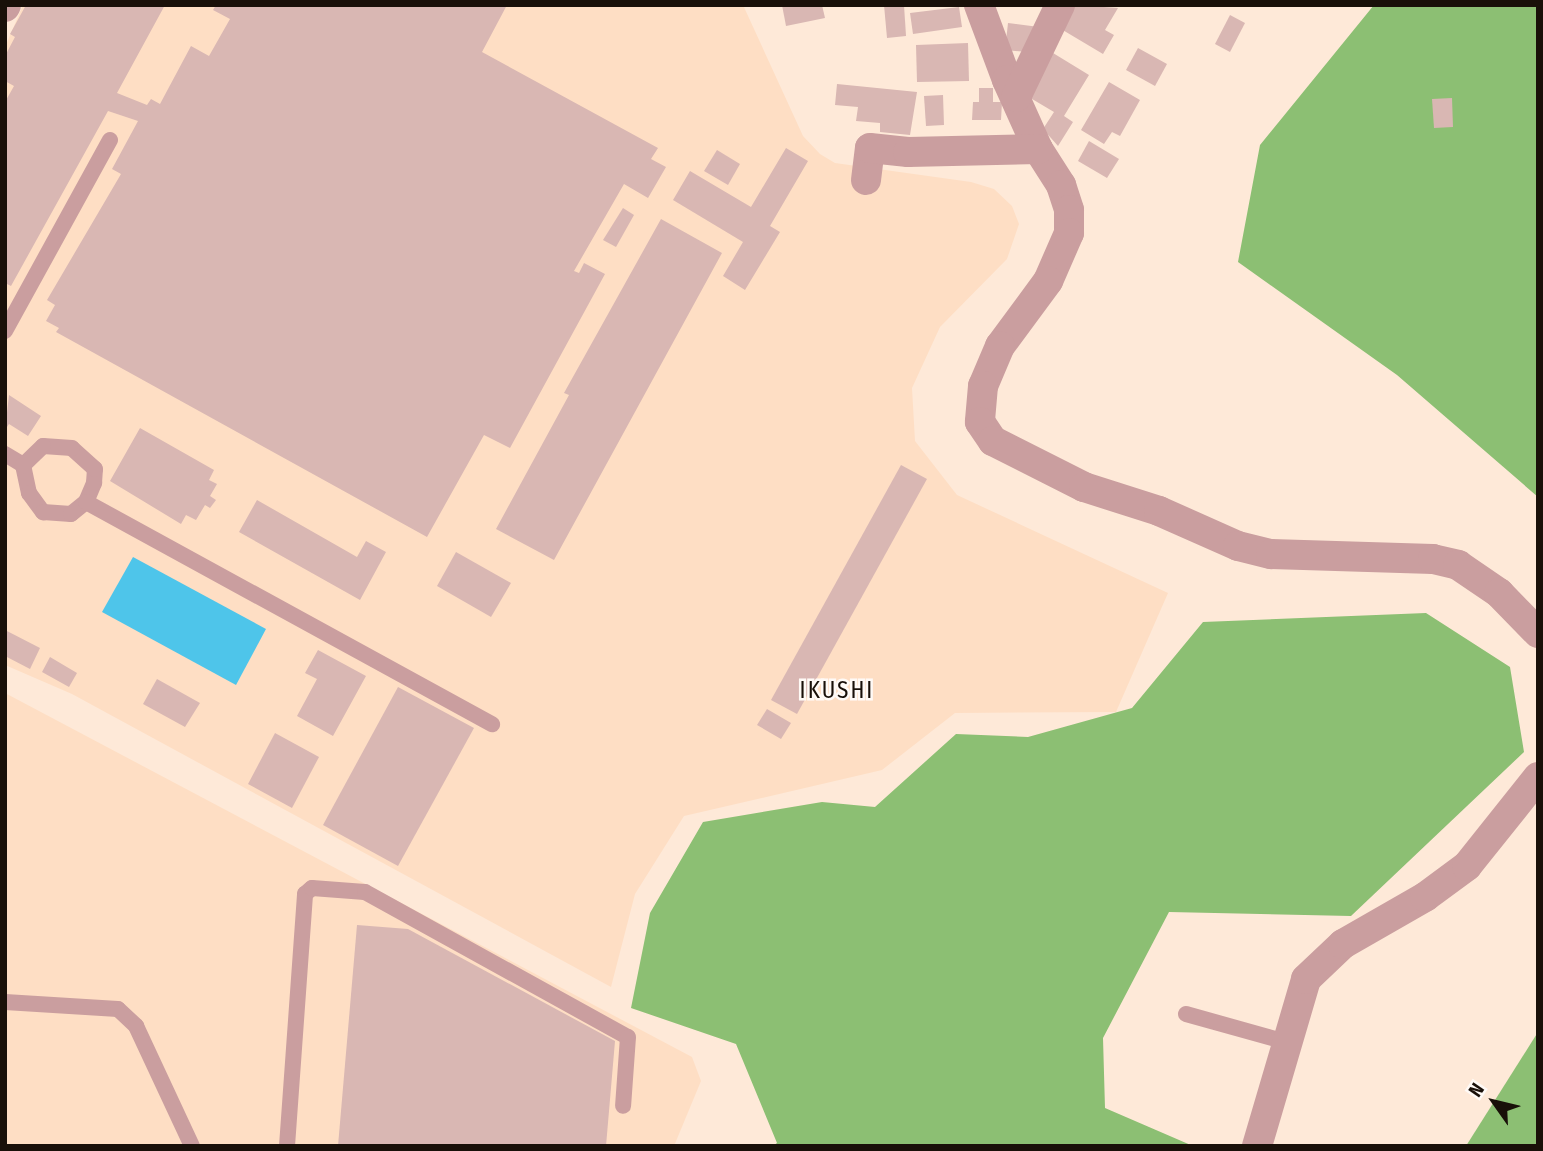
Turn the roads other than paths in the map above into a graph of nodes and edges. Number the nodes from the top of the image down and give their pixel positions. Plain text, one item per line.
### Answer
1 (979, 5) edge
2 (1060, 5) edge
3 (1016, 97) junction
4 (110, 140) dead end
5 (1038, 149) junction
6 (866, 180) dead end
7 (5, 331) edge
8 (5, 454) edge
9 (23, 465) junction
10 (86, 502) junction
11 (1538, 633) edge
12 (492, 724) dead end
13 (1538, 777) edge
14 (5, 1002) edge
15 (1186, 1014) dead end
16 (1286, 1042) junction
17 (623, 1106) dead end
18 (192, 1146) edge
19 (287, 1146) edge
20 (1257, 1146) edge

1 - 3 street
2 - 3 street
3 - 5 street
4 - 7 lane
5 - 6 street
5 - 11 street
8 - 9 lane
9 - 10 lane
9 - 10 lane
10 - 12 lane
13 - 16 street
14 - 18 lane
15 - 16 lane
16 - 20 street
17 - 19 lane

